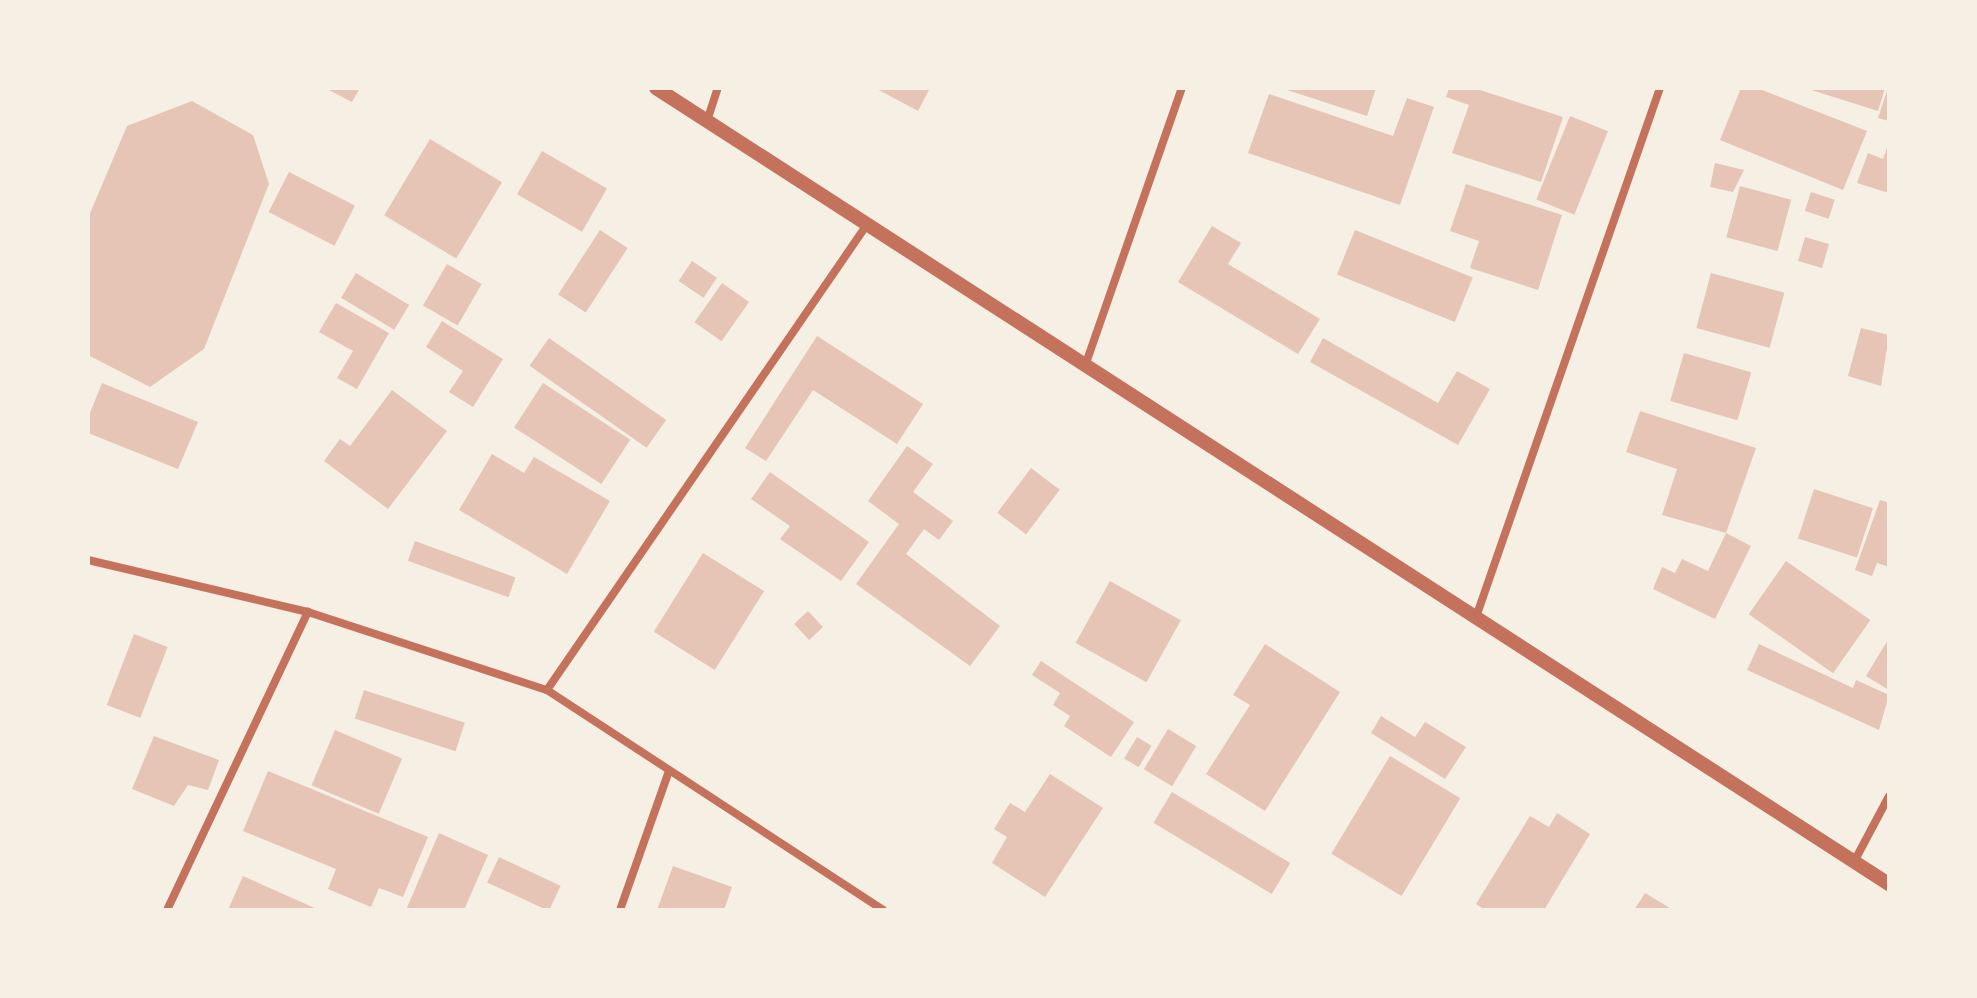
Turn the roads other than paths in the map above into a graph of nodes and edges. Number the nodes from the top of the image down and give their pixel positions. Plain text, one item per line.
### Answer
1 (656, 88) edge
2 (718, 88) edge
3 (1182, 88) edge
4 (1660, 88) edge
5 (707, 121) junction
6 (866, 226) junction
7 (1085, 366) junction
8 (88, 560) edge
9 (308, 612) junction
10 (1475, 621) junction
11 (547, 690) junction
12 (669, 771) junction
13 (1889, 796) edge
14 (1855, 860) junction
15 (1889, 884) edge
16 (167, 910) edge
17 (620, 910) edge
18 (883, 910) edge

1 - 5 street
2 - 5 street
3 - 7 street
4 - 10 street
5 - 6 street
6 - 7 street
6 - 11 street
7 - 10 street
8 - 9 street
9 - 11 street
9 - 16 street
10 - 14 street
11 - 12 street
12 - 17 street
12 - 18 street
13 - 14 street
14 - 15 street

